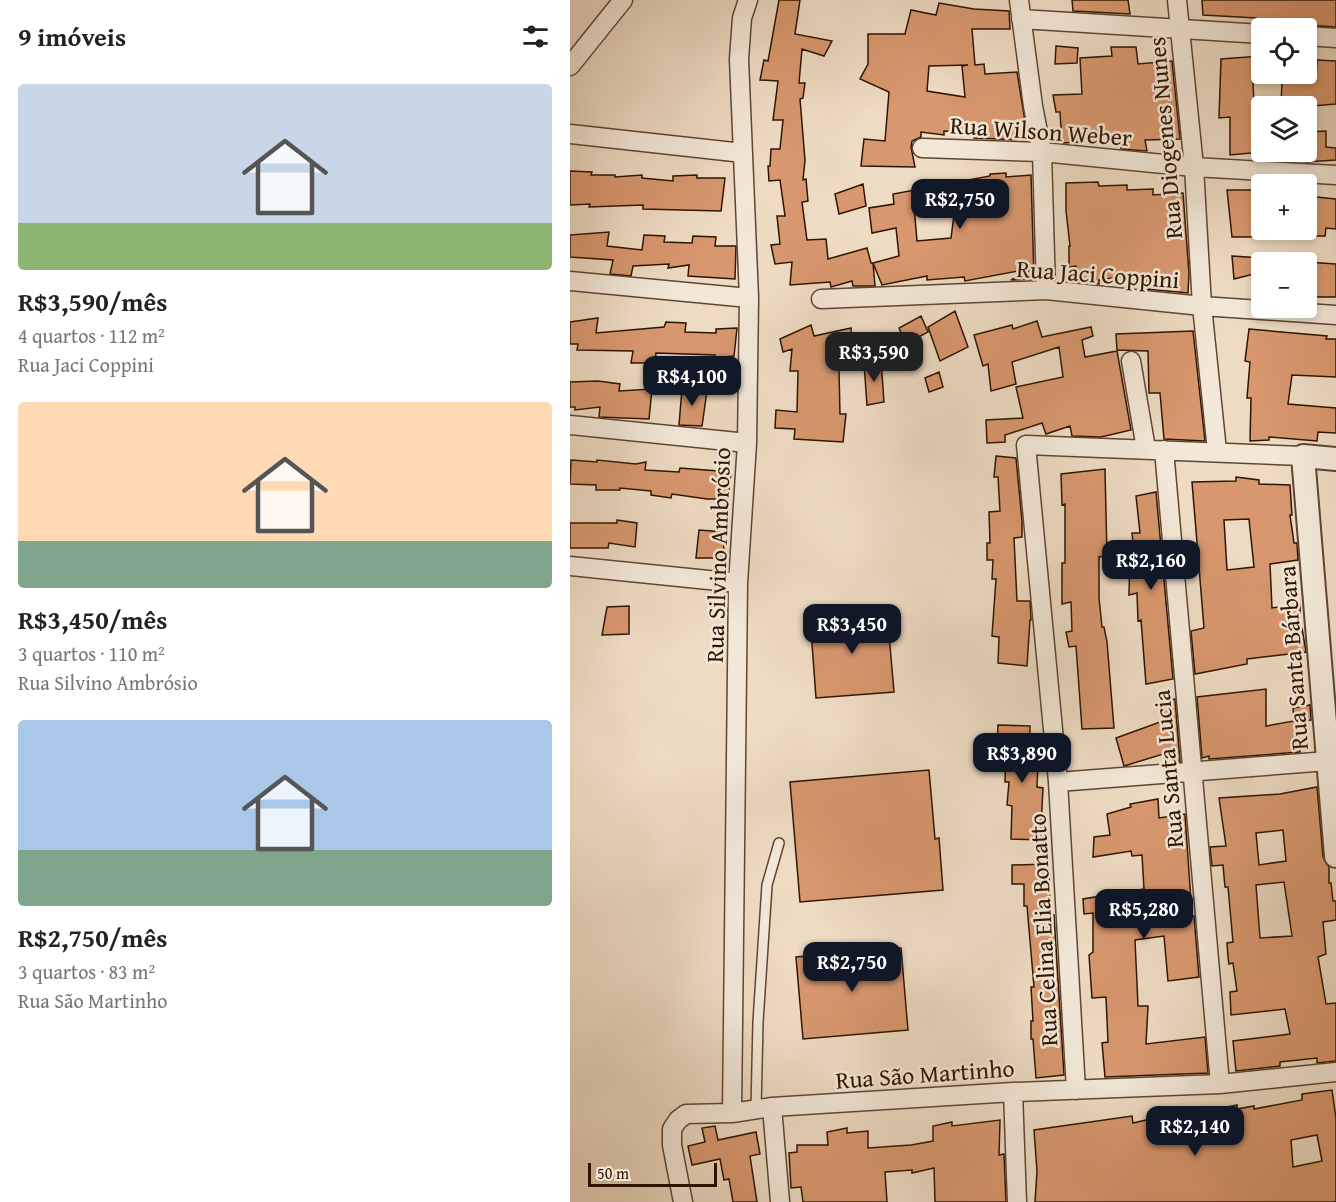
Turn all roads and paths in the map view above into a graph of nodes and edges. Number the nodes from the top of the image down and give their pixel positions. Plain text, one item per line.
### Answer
1 (623, 0) edge
2 (748, 0) edge
3 (1019, 0) edge
4 (1177, 0) edge
5 (1021, 19) junction
6 (1179, 29) junction
7 (1251, 33) edge
8 (1317, 37) edge
9 (1336, 38) edge
10 (570, 66) edge
11 (570, 134) edge
12 (922, 148) dead end
13 (1042, 152) junction
14 (743, 153) junction
15 (1194, 167) junction
16 (1336, 175) edge
17 (570, 281) edge
18 (1046, 290) junction
19 (749, 298) junction
20 (820, 299) dead end
21 (1202, 306) junction
22 (1336, 315) edge
23 (1131, 362) dead end
24 (570, 425) edge
25 (747, 443) junction
26 (1155, 450) junction
27 (1217, 452) junction
28 (1303, 456) junction
29 (1336, 459) edge
30 (570, 566) edge
31 (738, 583) junction
32 (1328, 761) junction
33 (1192, 772) junction
34 (1058, 782) junction
35 (779, 843) dead end
36 (1336, 856) edge
37 (1336, 1072) edge
38 (1220, 1084) junction
39 (1076, 1090) junction
40 (1013, 1092) junction
41 (764, 1108) junction
42 (732, 1113) junction
43 (683, 1202) edge
44 (780, 1202) edge
45 (1017, 1202) edge

1 - 10 street
2 - 14 street, Rua Silvino Ambrósio
3 - 5 street
4 - 6 street, Rua Diogenes Nunes
5 - 6 street
5 - 13 street
6 - 7 street
6 - 15 street, Rua Diogenes Nunes
8 - 9 street
11 - 14 street
12 - 13 street, Rua Wilson Weber
13 - 15 street, Rua Wilson Weber
13 - 18 street
14 - 19 street, Rua Silvino Ambrósio
15 - 16 street, Rua Wilson Weber
15 - 21 street, Rua Diogenes Nunes
17 - 19 street
18 - 20 street, Rua Jaci Coppini
18 - 21 street, Rua Jaci Coppini
19 - 25 street, Rua Silvino Ambrósio
21 - 22 street, Rua Jaci Coppini
21 - 27 street, Rua Diogenes Nunes
23 - 26 street, Rua Santa Lucia
24 - 25 street
25 - 31 street, Rua Silvino Ambrósio
26 - 27 street
26 - 33 street, Rua Santa Lucia
26 - 34 street, Rua Celina Elia Bonatto
27 - 28 street
28 - 29 street
28 - 32 street, Rua Santa Bárbara
30 - 31 street
31 - 42 street, Rua Silvino Ambrósio
32 - 33 street
32 - 36 street, Rua Santa Bárbara
33 - 34 street
33 - 38 street, Rua Santa Lucia
34 - 39 street, Rua Celina Elia Bonatto
35 - 41 lane
37 - 38 street, Rua São Martinho
38 - 39 street, Rua São Martinho
39 - 40 street, Rua São Martinho
40 - 41 street, Rua São Martinho
40 - 45 street
41 - 42 street, Rua São Martinho
41 - 44 street
42 - 43 street, Rua São Martinho

